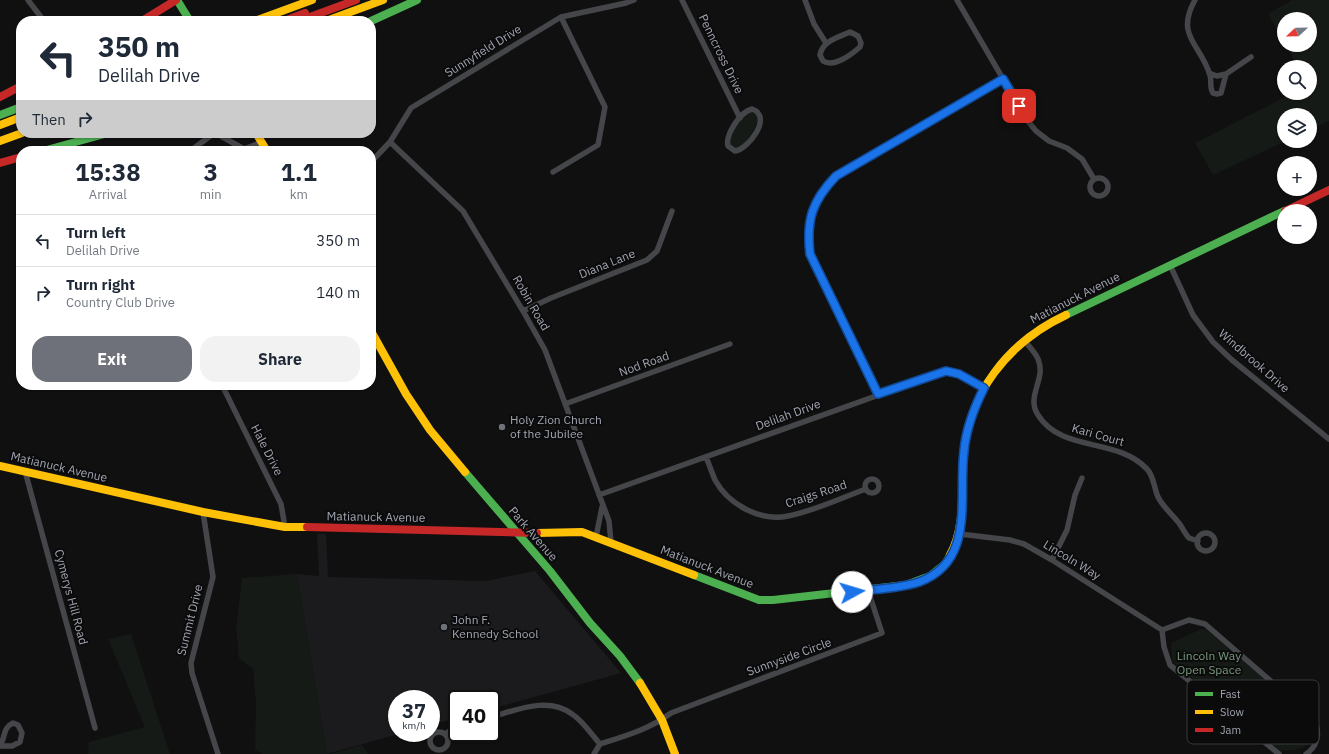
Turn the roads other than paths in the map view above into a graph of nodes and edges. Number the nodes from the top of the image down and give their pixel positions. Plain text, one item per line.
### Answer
1 (28, 0) edge
2 (176, 0) edge
3 (312, 0) edge
4 (340, 0) edge
5 (356, 0) edge
6 (383, 0) edge
7 (417, 0) edge
8 (634, 0) edge
9 (682, 0) edge
10 (805, 0) edge
11 (957, 0) edge
12 (1195, 0) edge
13 (40, 16) edge
14 (150, 16) edge
15 (187, 16) edge
16 (269, 16) edge
17 (297, 16) edge
18 (313, 16) edge
19 (340, 16) edge
20 (561, 17) junction
21 (376, 19) edge
22 (826, 43) junction
23 (1251, 57) dead end
24 (1209, 73) junction
25 (1226, 74) junction
26 (1003, 79) junction
27 (16, 89) edge
28 (0, 97) edge
29 (16, 109) edge
30 (0, 115) edge
31 (740, 118) junction
32 (16, 119) edge
33 (0, 125) edge
34 (16, 125) edge
35 (0, 130) edge
36 (16, 135) edge
37 (90, 138) edge
38 (208, 138) edge
39 (224, 138) edge
40 (259, 138) edge
41 (0, 141) edge
42 (262, 142) junction
43 (390, 142) junction
44 (61, 146) edge
45 (197, 146) edge
46 (239, 146) edge
47 (252, 146) edge
48 (264, 146) edge
49 (376, 157) edge
50 (16, 158) edge
51 (0, 163) edge
52 (553, 172) dead end
53 (1094, 180) dead end
54 (1329, 190) edge
55 (1299, 204) edge
56 (672, 212) dead end
57 (1277, 214) edge
58 (1170, 265) junction
59 (523, 312) junction
60 (376, 340) edge
61 (1024, 340) junction
62 (730, 344) dead end
63 (984, 388) junction
64 (224, 390) edge
65 (878, 394) junction
66 (565, 404) junction
67 (1329, 439) edge
68 (706, 457) junction
69 (0, 466) edge
70 (25, 471) junction
71 (1082, 478) dead end
72 (866, 489) dead end
73 (599, 496) junction
74 (602, 507) junction
75 (204, 512) junction
76 (285, 527) junction
77 (514, 531) junction
78 (960, 534) junction
79 (596, 537) junction
80 (1198, 541) dead end
81 (611, 542) junction
82 (1052, 560) junction
83 (868, 590) junction
84 (1162, 630) junction
85 (1188, 680) edge
86 (1269, 680) edge
87 (500, 714) edge
88 (662, 720) junction
89 (95, 728) dead end
90 (448, 732) edge
91 (445, 734) dead end
92 (600, 744) junction
93 (1267, 744) edge
94 (0, 745) edge
95 (1314, 752) edge
96 (218, 754) edge
97 (594, 754) edge
98 (676, 754) edge
99 (1279, 754) edge
100 (1306, 754) edge

1 - 13 street
2 - 14 main road
2 - 15 main road
3 - 16 main road
4 - 17 main road
5 - 18 main road
6 - 19 main road
7 - 21 main road
8 - 20 street, Sunnyfield Drive
9 - 31 street, Penncross Drive
10 - 22 street
11 - 26 street
12 - 24 street
20 - 43 street, Sunnyfield Drive
20 - 52 street
22 - 22 street
23 - 25 street
24 - 25 street
24 - 25 street
26 - 53 street
26 - 65 street
27 - 28 main road
29 - 30 main road
31 - 31 street
32 - 33 main road
34 - 35 main road
36 - 41 main road
37 - 44 main road
38 - 45 street
39 - 46 street
40 - 42 main road
42 - 47 street
42 - 48 main road
43 - 49 street, Sunnyfield Drive
43 - 59 street, Robin Road
50 - 51 main road
54 - 55 main road, Matianuck Avenue
56 - 59 street, Diana Lane
57 - 58 main road, Matianuck Avenue
58 - 61 main road, Matianuck Avenue
58 - 67 street, Windbrook Drive
59 - 66 street, Robin Road
60 - 77 main road, Park Avenue
61 - 63 main road, Matianuck Avenue
61 - 80 street, Kari Court
62 - 66 street, Nod Road
63 - 65 street, Delilah Drive
63 - 78 main road, Matianuck Avenue
64 - 76 street, Hale Drive
65 - 68 street, Delilah Drive
66 - 73 street, Robin Road
68 - 72 street, Craigs Road
68 - 73 street, Delilah Drive
69 - 70 main road, Matianuck Avenue
70 - 75 main road, Matianuck Avenue
70 - 89 street, Cymerys Hill Road
71 - 82 street
73 - 74 street, Robin Road
74 - 79 street, Robin Road
74 - 81 street, Robin Road
75 - 76 main road, Matianuck Avenue
75 - 96 street, Summit Drive
76 - 77 main road, Matianuck Avenue
77 - 79 main road, Matianuck Avenue
77 - 88 main road, Park Avenue
78 - 82 street, Lincoln Way
78 - 83 main road, Matianuck Avenue
79 - 81 main road, Matianuck Avenue
81 - 83 main road, Matianuck Avenue
82 - 84 street, Lincoln Way
83 - 88 street, Sunnyside Circle
84 - 85 street
84 - 86 street
87 - 92 street
88 - 92 street
88 - 98 main road, Park Avenue
90 - 91 street
92 - 97 street
93 - 99 street
94 - 94 street
95 - 100 street

